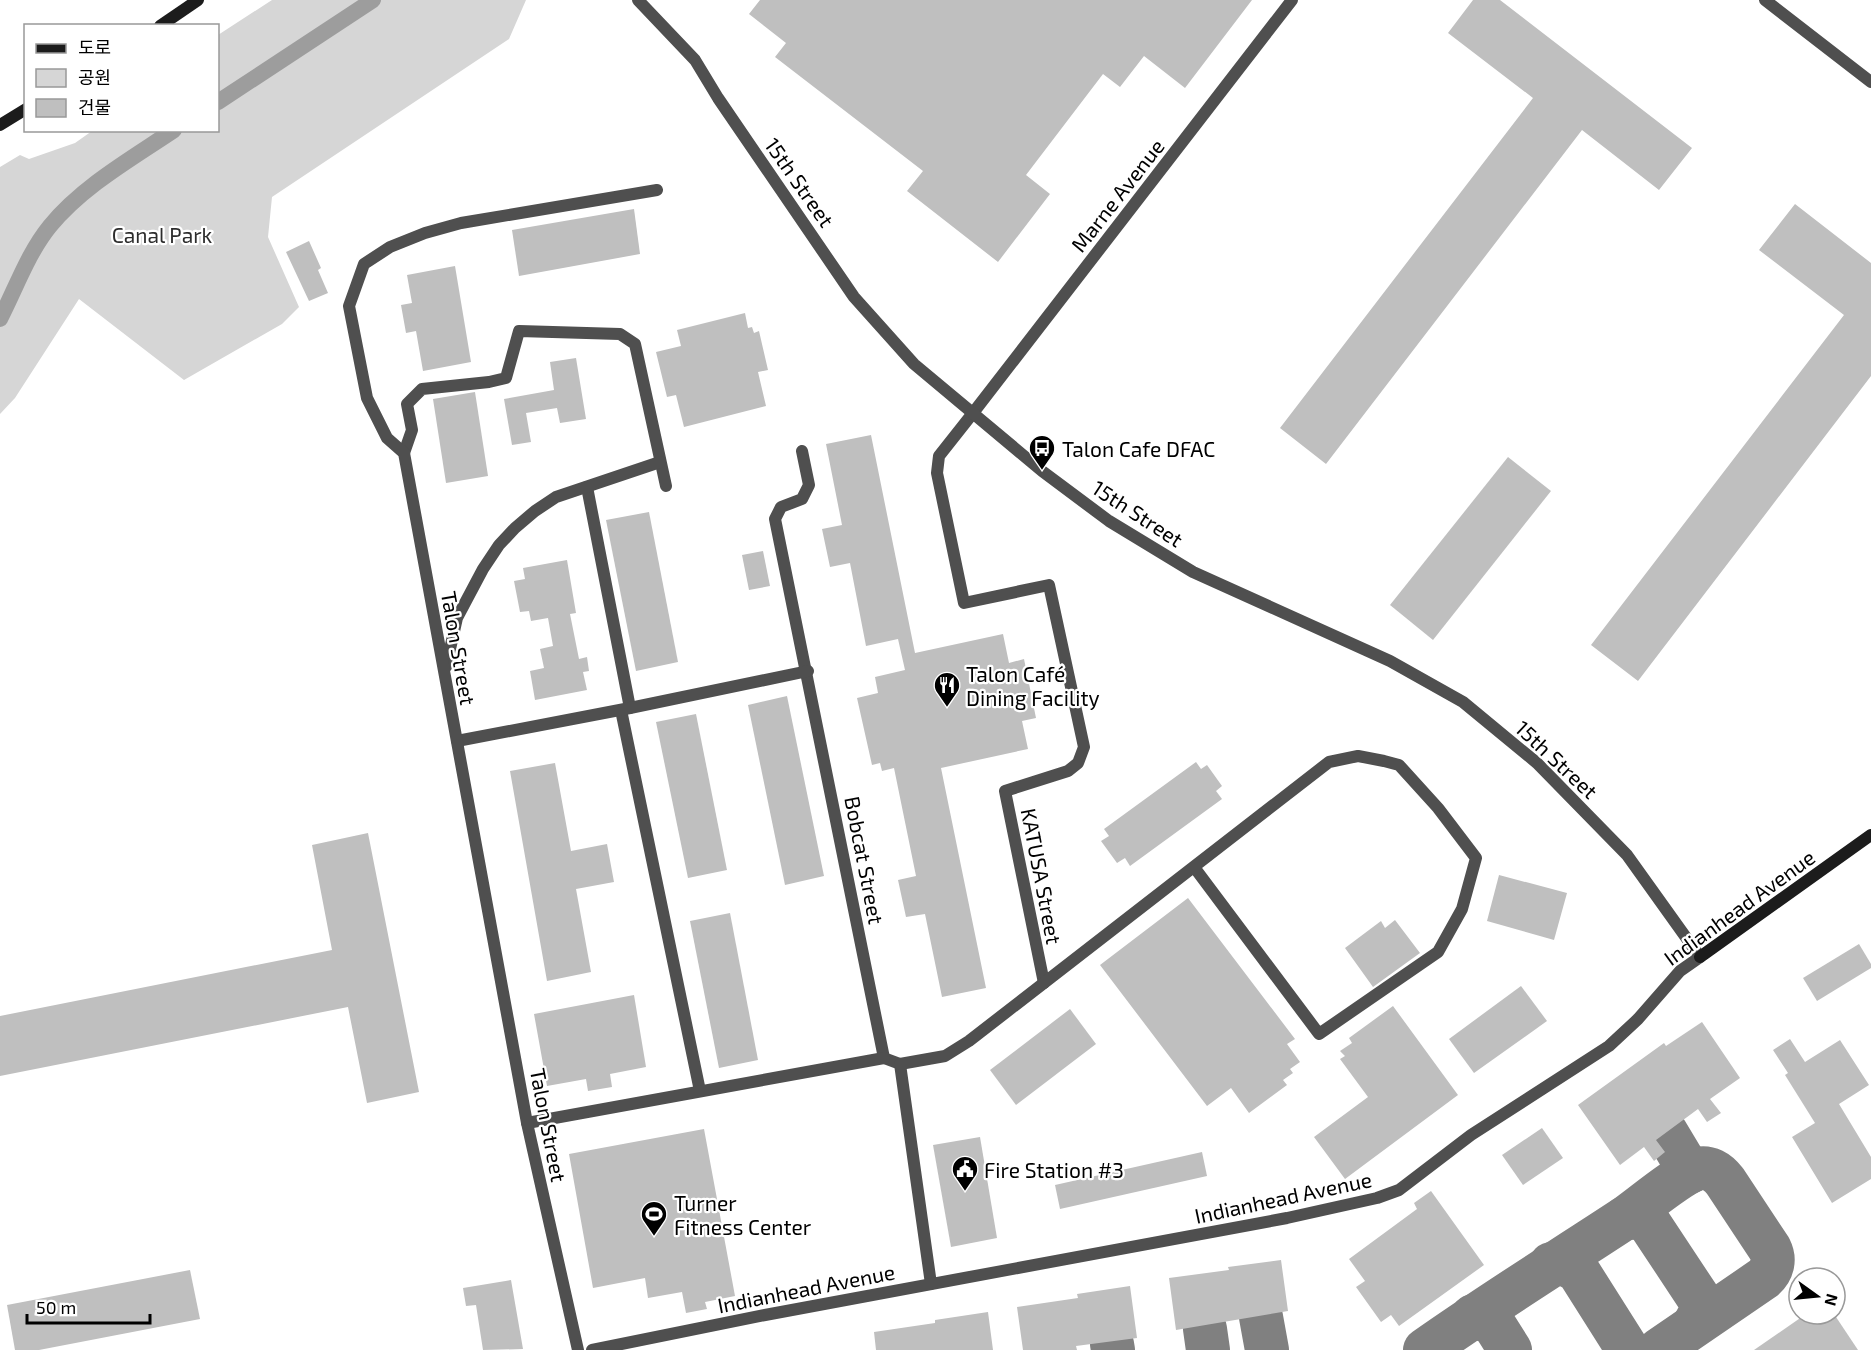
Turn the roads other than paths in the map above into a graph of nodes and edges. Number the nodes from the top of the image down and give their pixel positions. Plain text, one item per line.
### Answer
1 (198, 0) edge
2 (638, 0) edge
3 (1292, 0) edge
4 (1765, 0) edge
5 (163, 24) edge
6 (1871, 82) edge
7 (24, 110) edge
8 (0, 125) edge
9 (657, 190) dead end
10 (974, 413) junction
11 (802, 451) dead end
12 (404, 453) junction
13 (660, 462) junction
14 (666, 486) dead end
15 (587, 487) junction
16 (807, 671) junction
17 (444, 674) junction
18 (626, 709) junction
19 (457, 741) junction
20 (1871, 835) edge
21 (1194, 867) junction
22 (1700, 957) junction
23 (1044, 983) junction
24 (884, 1058) junction
25 (900, 1064) junction
26 (700, 1091) junction
27 (527, 1123) junction
28 (931, 1284) junction
29 (578, 1350) edge
30 (592, 1350) edge

1 - 5 main road
2 - 10 street, 15th Street
3 - 10 street, Marne Avenue
4 - 6 street
7 - 8 main road
9 - 12 street
10 - 22 street, 15th Street
10 - 23 street, KATUSA Street
11 - 16 street, Bobcat Street
12 - 13 street
12 - 17 street, Talon Street
13 - 14 street
13 - 15 street
15 - 17 street
15 - 18 street
16 - 18 street
16 - 24 street, Bobcat Street
17 - 19 street, Talon Street
18 - 19 street
18 - 26 street
19 - 27 street, Talon Street
20 - 22 main road, Indianhead Avenue
21 - 21 street
21 - 23 street
22 - 28 street, Indianhead Avenue
23 - 25 street
24 - 25 street
24 - 26 street
25 - 28 street
26 - 27 street
27 - 29 street, Talon Street
28 - 30 street, Indianhead Avenue

